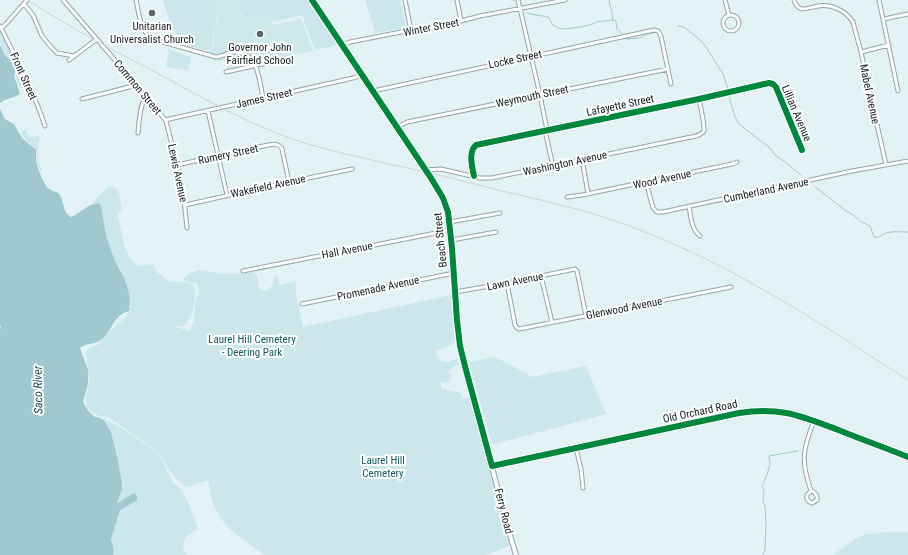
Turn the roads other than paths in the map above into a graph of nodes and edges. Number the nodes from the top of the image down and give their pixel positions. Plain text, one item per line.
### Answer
1 (27, 0) edge
2 (63, 0) edge
3 (136, 0) edge
4 (312, 0) edge
5 (405, 0) edge
6 (457, 0) edge
7 (518, 0) edge
8 (566, 0) edge
9 (726, 0) edge
10 (794, 0) edge
11 (879, 0) edge
12 (24, 4) junction
13 (520, 9) junction
14 (908, 14) edge
15 (729, 15) junction
16 (884, 19) junction
17 (461, 21) junction
18 (0, 27) edge
19 (411, 31) junction
20 (97, 39) junction
21 (342, 45) junction
22 (889, 45) junction
23 (861, 52) junction
24 (74, 56) junction
25 (531, 56) junction
26 (285, 59) dead end
27 (69, 60) dead end
28 (256, 65) junction
29 (668, 69) junction
30 (226, 72) dead end
31 (362, 75) junction
32 (135, 84) junction
33 (672, 84) dead end
34 (773, 84) joint
35 (373, 91) junction
36 (898, 91) dead end
37 (540, 95) junction
38 (146, 96) junction
39 (263, 98) junction
40 (82, 99) dead end
41 (699, 99) junction
42 (208, 111) junction
43 (165, 120) junction
44 (44, 126) dead end
45 (397, 127) junction
46 (547, 130) junction
47 (138, 132) dead end
48 (802, 150) dead end
49 (218, 156) junction
50 (582, 159) junction
51 (908, 161) edge
52 (737, 162) dead end
53 (177, 165) junction
54 (886, 165) junction
55 (553, 166) junction
56 (352, 169) dead end
57 (425, 170) junction
58 (474, 176) junction
59 (289, 182) junction
60 (646, 182) junction
61 (588, 194) junction
62 (227, 195) junction
63 (567, 197) dead end
64 (185, 205) junction
65 (689, 206) junction
66 (500, 213) dead end
67 (450, 222) junction
68 (188, 228) dead end
69 (451, 230) junction
70 (496, 232) dead end
71 (700, 236) dead end
72 (452, 240) junction
73 (243, 271) dead end
74 (454, 273) junction
75 (541, 276) junction
76 (506, 283) junction
77 (731, 287) dead end
78 (455, 292) junction
79 (302, 304) dead end
80 (586, 316) junction
81 (552, 322) junction
82 (814, 421) junction
83 (576, 448) junction
84 (908, 457) edge
85 (492, 466) junction
86 (583, 488) dead end
87 (811, 492) dead end
88 (516, 555) edge

1 - 12 street
2 - 20 street, Common Street
3 - 28 street
4 - 21 main road, Beach Street
5 - 19 street
6 - 17 street
7 - 13 street
8 - 13 street, Winter Street
9 - 15 street
10 - 23 street
11 - 16 street
12 - 18 street
12 - 24 street
13 - 17 street, Winter Street
13 - 25 street
14 - 16 street
15 - 15 street
16 - 22 street
17 - 19 street, Winter Street
18 - 44 street, Front Street
19 - 21 street, Winter Street
20 - 24 street
20 - 32 street, Common Street
21 - 31 main road, Beach Street
22 - 23 street, Mabel Avenue
22 - 36 street
23 - 54 street, Mabel Avenue
24 - 27 street
25 - 29 street, Locke Street
25 - 35 street, Locke Street
25 - 37 street
26 - 28 street
28 - 30 street
28 - 39 street
29 - 33 street
29 - 37 street, Weymouth Street
31 - 35 main road, Beach Street
31 - 39 street, James Street
32 - 38 street, Common Street
32 - 40 street
34 - 41 street, Lafayette Street
34 - 48 street, Lillian Avenue
35 - 45 main road, Beach Street
37 - 45 street, Weymouth Street
37 - 46 street
38 - 43 street, Common Street
38 - 47 street
39 - 42 street, James Street
41 - 46 street, Lafayette Street
41 - 50 street, Washington Avenue
42 - 43 street, James Street
42 - 49 street
43 - 53 street, Lewis Avenue
45 - 57 main road, Beach Street
46 - 55 street
46 - 58 street, Lafayette Street
49 - 53 street, Rumery Street
49 - 59 street, Rumery Street
49 - 62 street
50 - 55 street, Washington Avenue
50 - 61 street
51 - 54 street, Cumberland Avenue
52 - 60 street, Wood Avenue
53 - 64 street, Lewis Avenue
54 - 65 street, Cumberland Avenue
55 - 58 street, Washington Avenue
56 - 59 street, Wakefield Avenue
57 - 58 street, Washington Avenue
57 - 67 main road, Beach Street
59 - 62 street, Wakefield Avenue
60 - 61 street, Wood Avenue
60 - 65 street, Cumberland Avenue
61 - 63 street, Wood Avenue
62 - 64 street, Wakefield Avenue
64 - 68 street, Lewis Avenue
65 - 71 street
66 - 67 street
67 - 69 main road, Beach Street
69 - 72 main road, Beach Street
69 - 73 street, Hall Avenue
70 - 72 street
72 - 74 main road, Beach Street
74 - 78 main road, Beach Street
74 - 79 street, Promenade Avenue
75 - 76 street, Lawn Avenue
75 - 80 street, Lawn Avenue
75 - 81 street
76 - 78 street, Lawn Avenue
76 - 81 street, Glenwood Avenue
77 - 80 street, Glenwood Avenue
78 - 85 main road, Beach Street
80 - 81 street, Glenwood Avenue
82 - 83 street, Old Orchard Road
82 - 84 street, Old Orchard Road
82 - 87 street
83 - 85 street, Old Orchard Road
83 - 86 street
85 - 88 main road, Ferry Road

